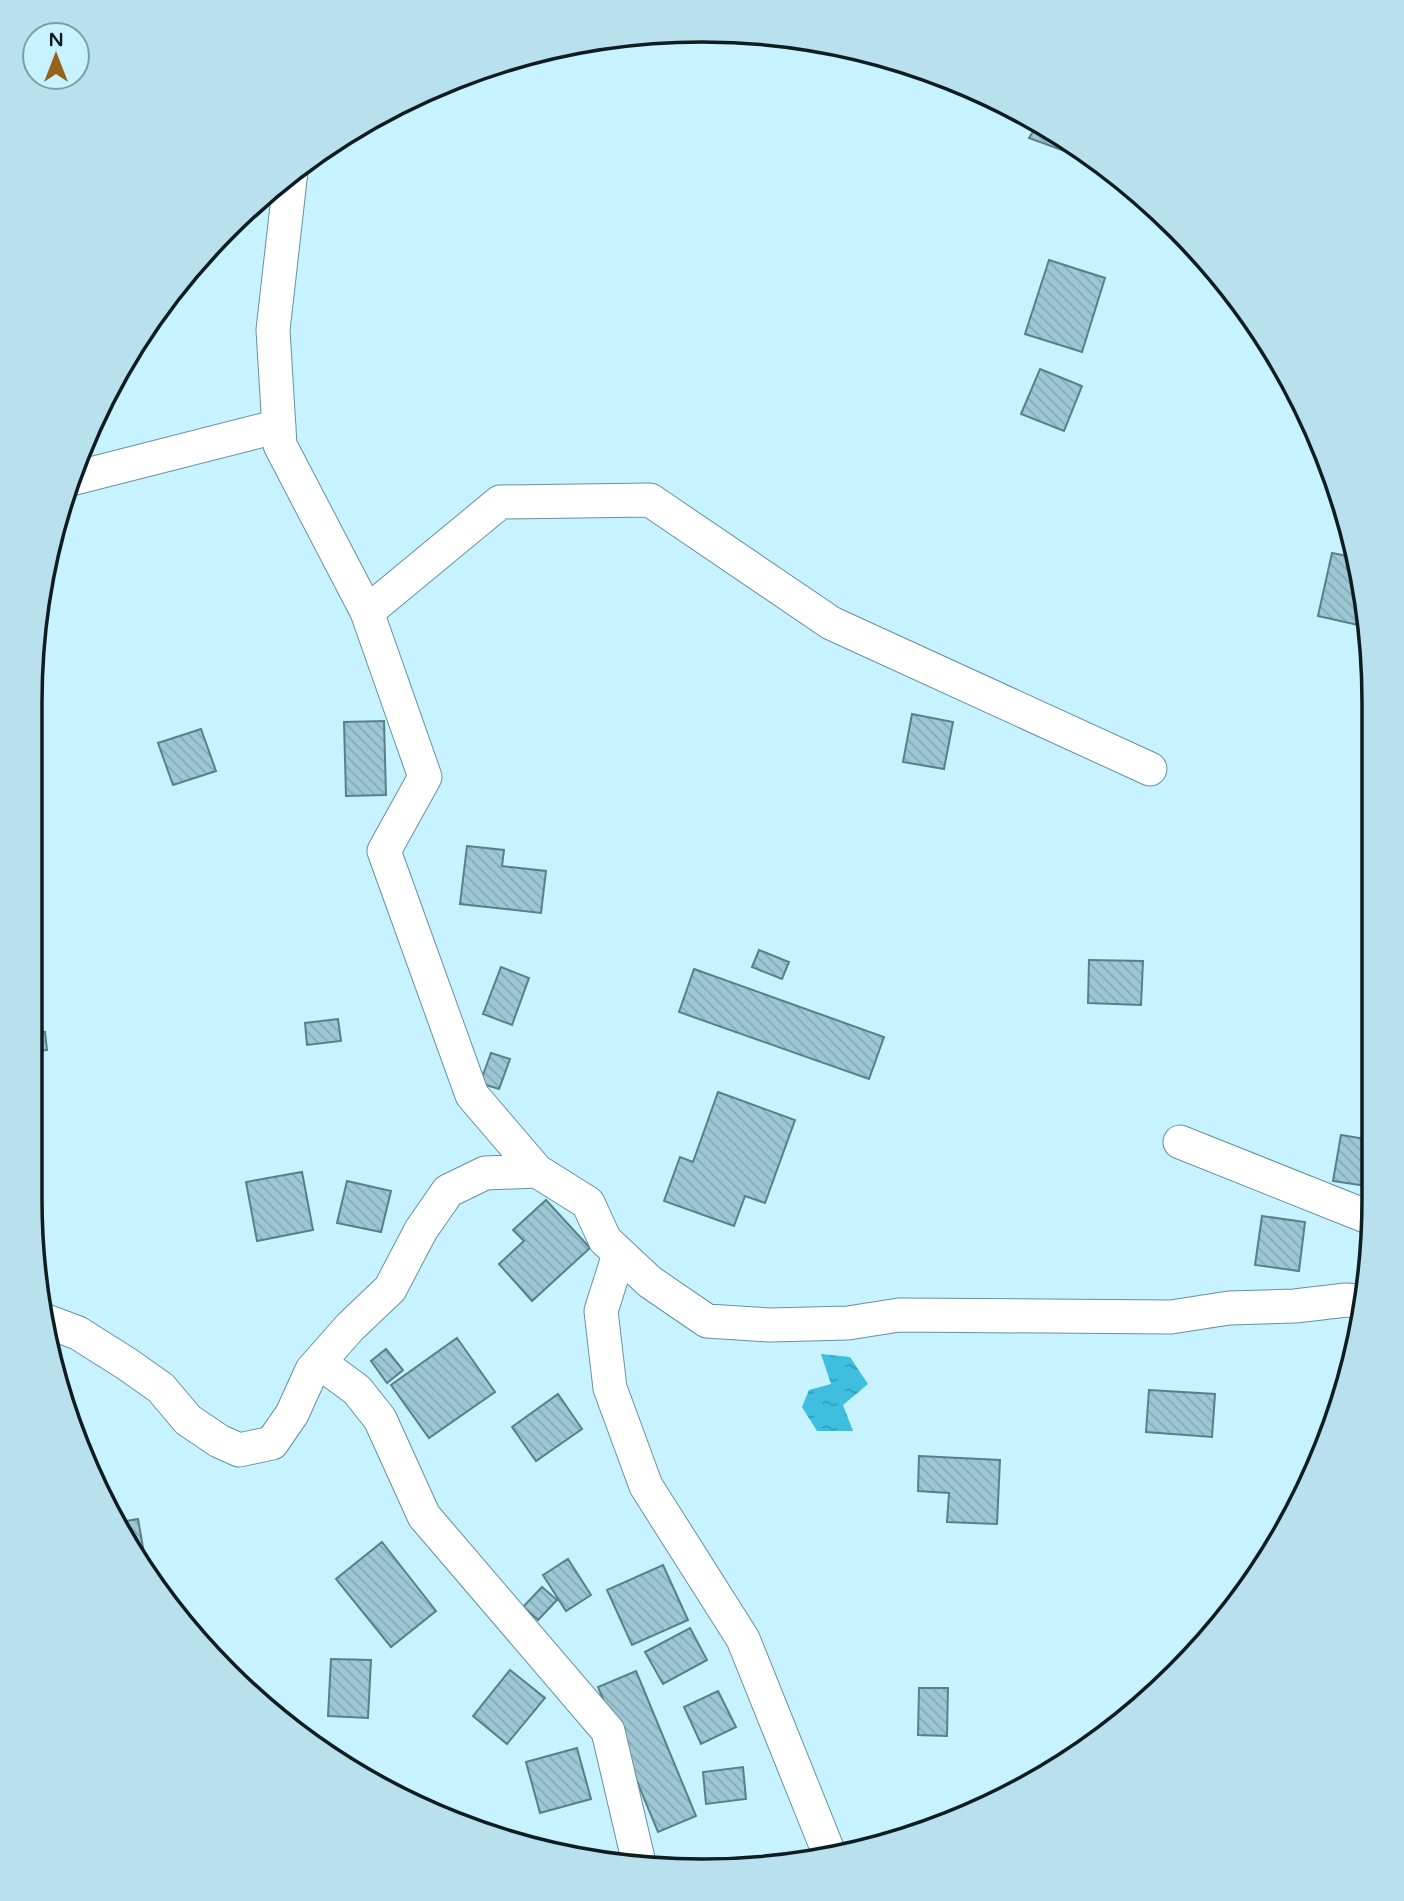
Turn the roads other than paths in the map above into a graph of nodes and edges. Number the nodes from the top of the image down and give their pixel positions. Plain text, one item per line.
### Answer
1 (285, 191) edge
2 (270, 435) junction
3 (82, 476) edge
4 (367, 612) junction
5 (1150, 769) dead end
6 (1180, 1142) dead end
7 (537, 1171) junction
8 (1362, 1214) edge
9 (619, 1254) junction
10 (1353, 1300) edge
11 (54, 1324) edge
12 (320, 1362) junction
13 (826, 1847) edge
14 (637, 1855) edge

1 - 2 street
2 - 3 street
2 - 4 street
4 - 5 street
4 - 7 street
6 - 8 street
7 - 9 street
7 - 12 street
9 - 10 street
9 - 13 street
11 - 12 street
12 - 14 street

